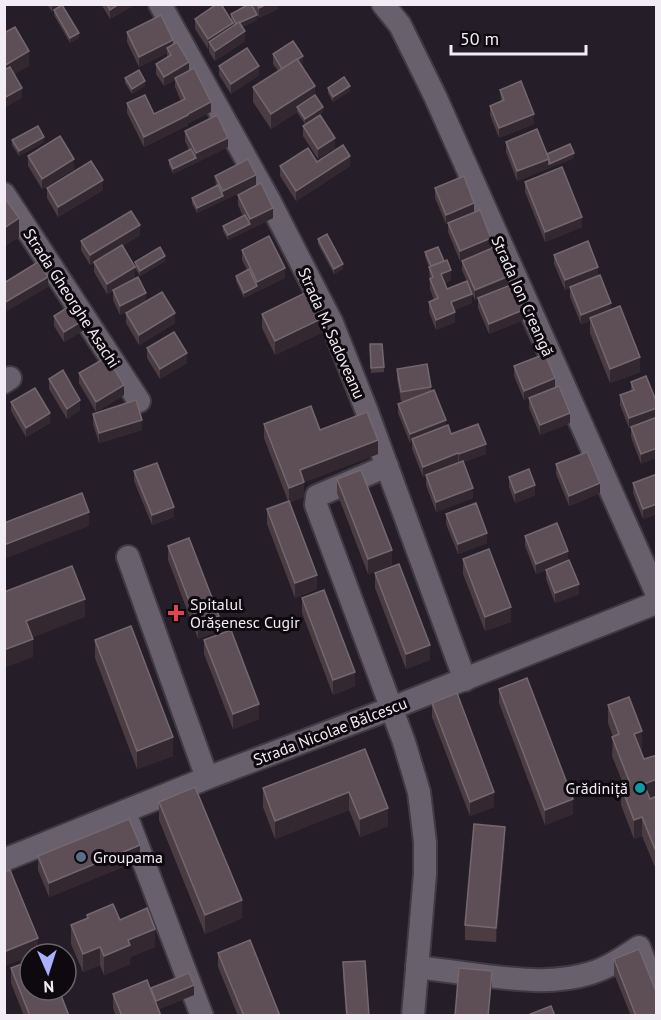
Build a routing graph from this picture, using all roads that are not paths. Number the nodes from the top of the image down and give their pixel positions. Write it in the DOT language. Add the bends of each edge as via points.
graph roads {
  1 [pos="160,4"];
  2 [pos="383,4"];
  3 [pos="4,194"];
  4 [pos="139,401"];
  5 [pos="387,466"];
  6 [pos="128,557"];
  7 [pos="657,592"];
  8 [pos="657,603"];
  9 [pos="465,680"];
  10 [pos="392,708"];
  11 [pos="207,778"];
  12 [pos="125,812"];
  13 [pos="4,860"];
  14 [pos="417,967"];
  15 [pos="657,991"];
  16 [pos="202,1016"];
  17 [pos="413,1016"];
  1 -- 5 [label="street, Strada M. Sadoveanu" via="332,323"];
  2 -- 7 [label="street, Strada Ion Creangă" via="400,25 435,96"];
  3 -- 4 [label="street, Strada Gheorghe Asachi"];
  5 -- 9 [label="street, Strada M. Sadoveanu"];
  5 -- 10 [label="street" via="317,495 316,505"];
  6 -- 11 [label="street"];
  8 -- 9 [label="street, Strada Nicolae Bălcescu"];
  9 -- 10 [label="street, Strada Nicolae Bălcescu"];
  10 -- 11 [label="street, Strada Nicolae Bălcescu"];
  10 -- 14 [label="street" via="412,766 423,818 425,874"];
  11 -- 12 [label="street, Strada Nicolae Bălcescu"];
  12 -- 13 [label="street, Strada Nicolae Bălcescu"];
  12 -- 16 [label="street"];
  14 -- 15 [label="street" via="545,981 592,973 639,947"];
  14 -- 17 [label="street"];
}
